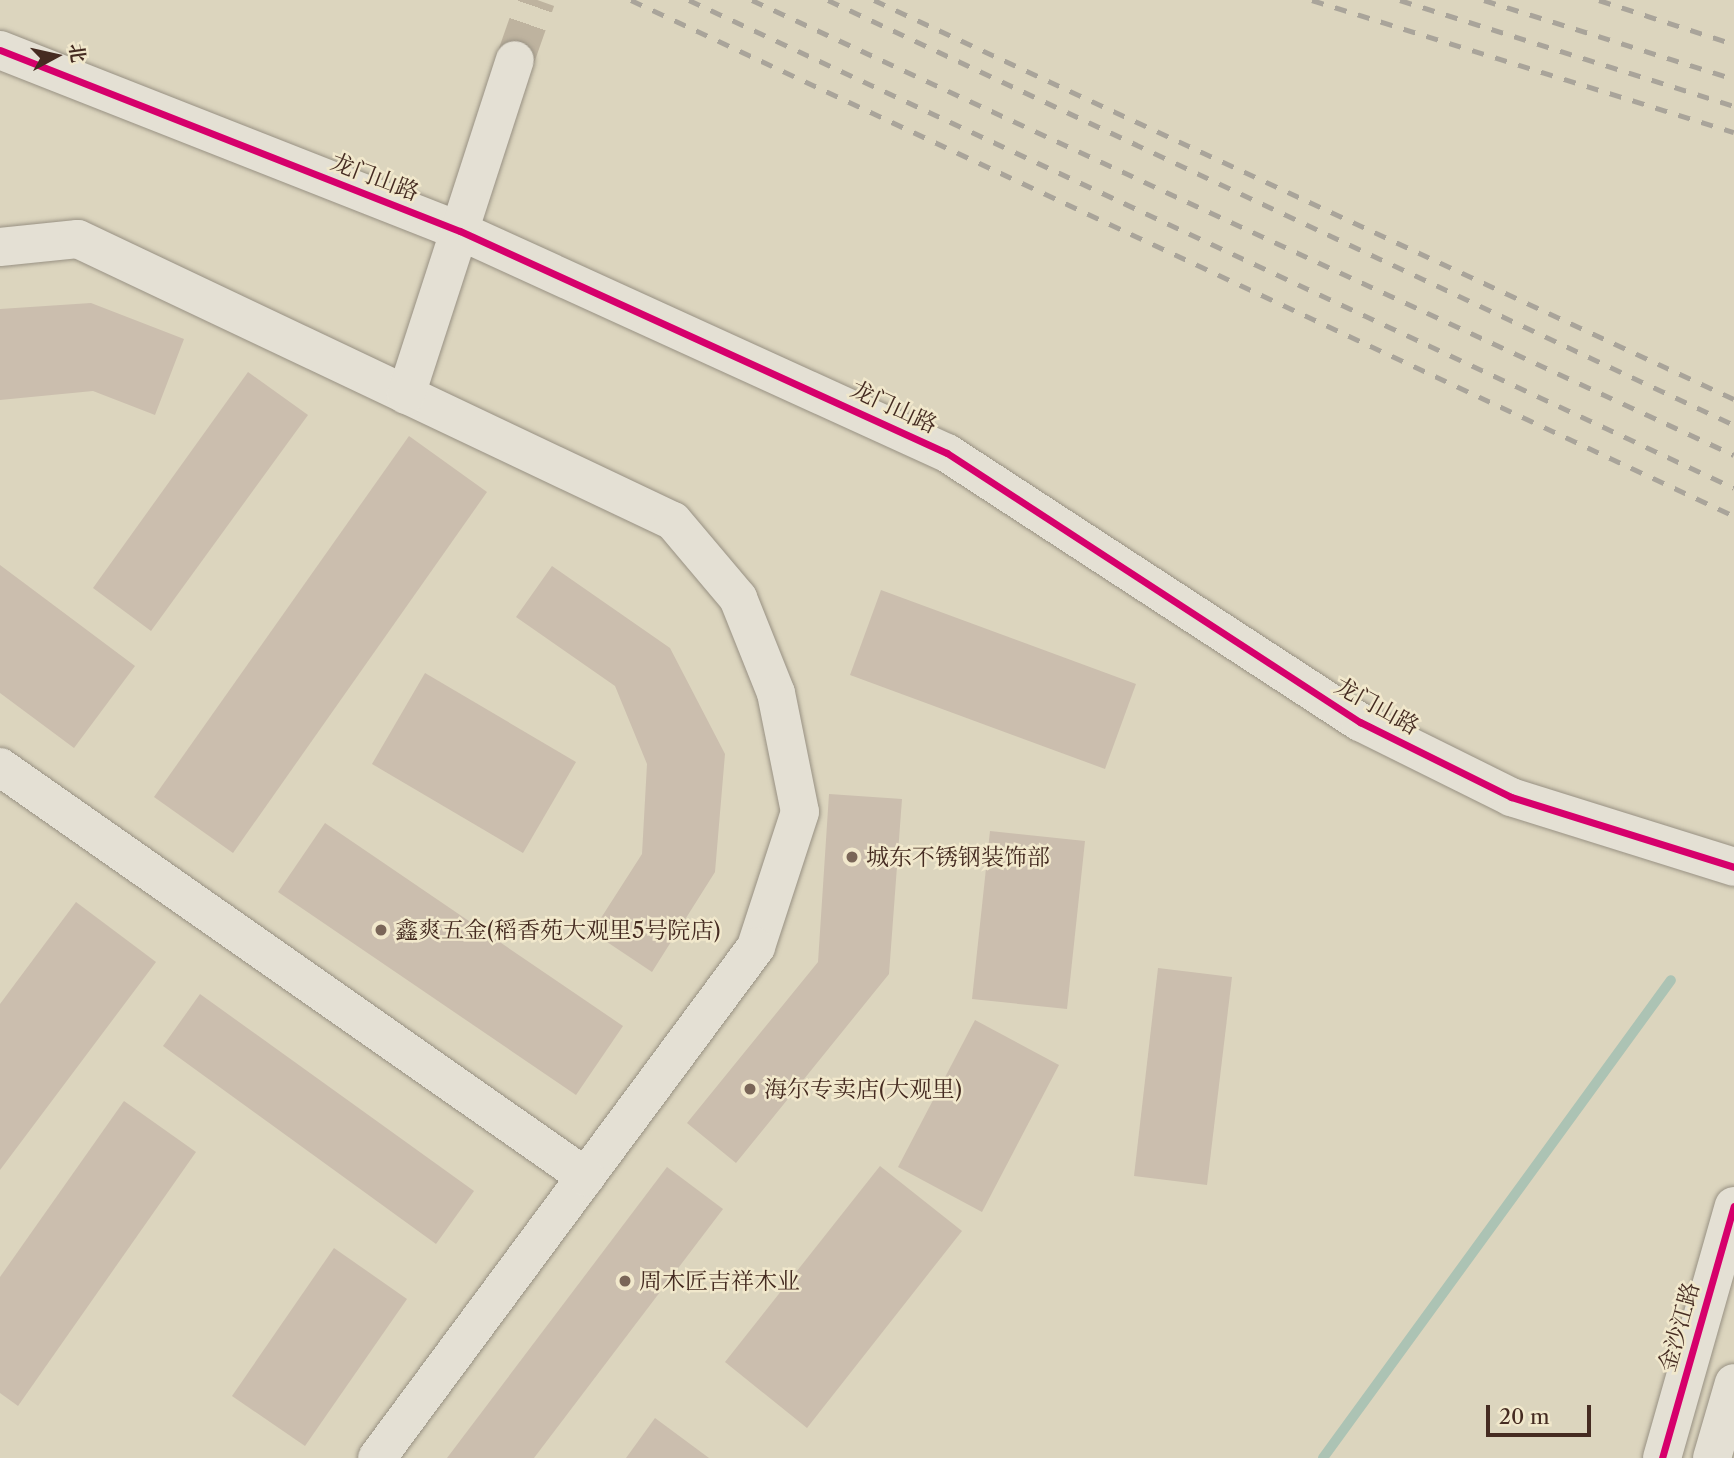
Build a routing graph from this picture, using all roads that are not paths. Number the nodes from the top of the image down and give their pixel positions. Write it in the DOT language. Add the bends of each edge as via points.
graph roads {
  1 [pos="0,50"];
  2 [pos="515,60"];
  3 [pos="460,231"];
  4 [pos="0,247"];
  5 [pos="406,395"];
  6 [pos="0,767"];
  7 [pos="1734,867"];
  8 [pos="586,1177"];
  9 [pos="1734,1206"];
  10 [pos="1734,1383"];
  11 [pos="377,1458"];
  12 [pos="1662,1458"];
  13 [pos="1712,1458"];
  1 -- 3 [label="street, 龙门山路"];
  2 -- 3 [label="street"];
  3 -- 5 [label="street"];
  3 -- 7 [label="street, 龙门山路" via="947,453 1360,722 1511,797"];
  4 -- 5 [label="street" via="78,239"];
  5 -- 8 [label="street" via="673,521 738,598 776,693 800,812 756,947"];
  6 -- 8 [label="street"];
  8 -- 11 [label="street"];
  9 -- 12 [label="street, 金沙江路"];
  10 -- 13 [label="street"];
}
